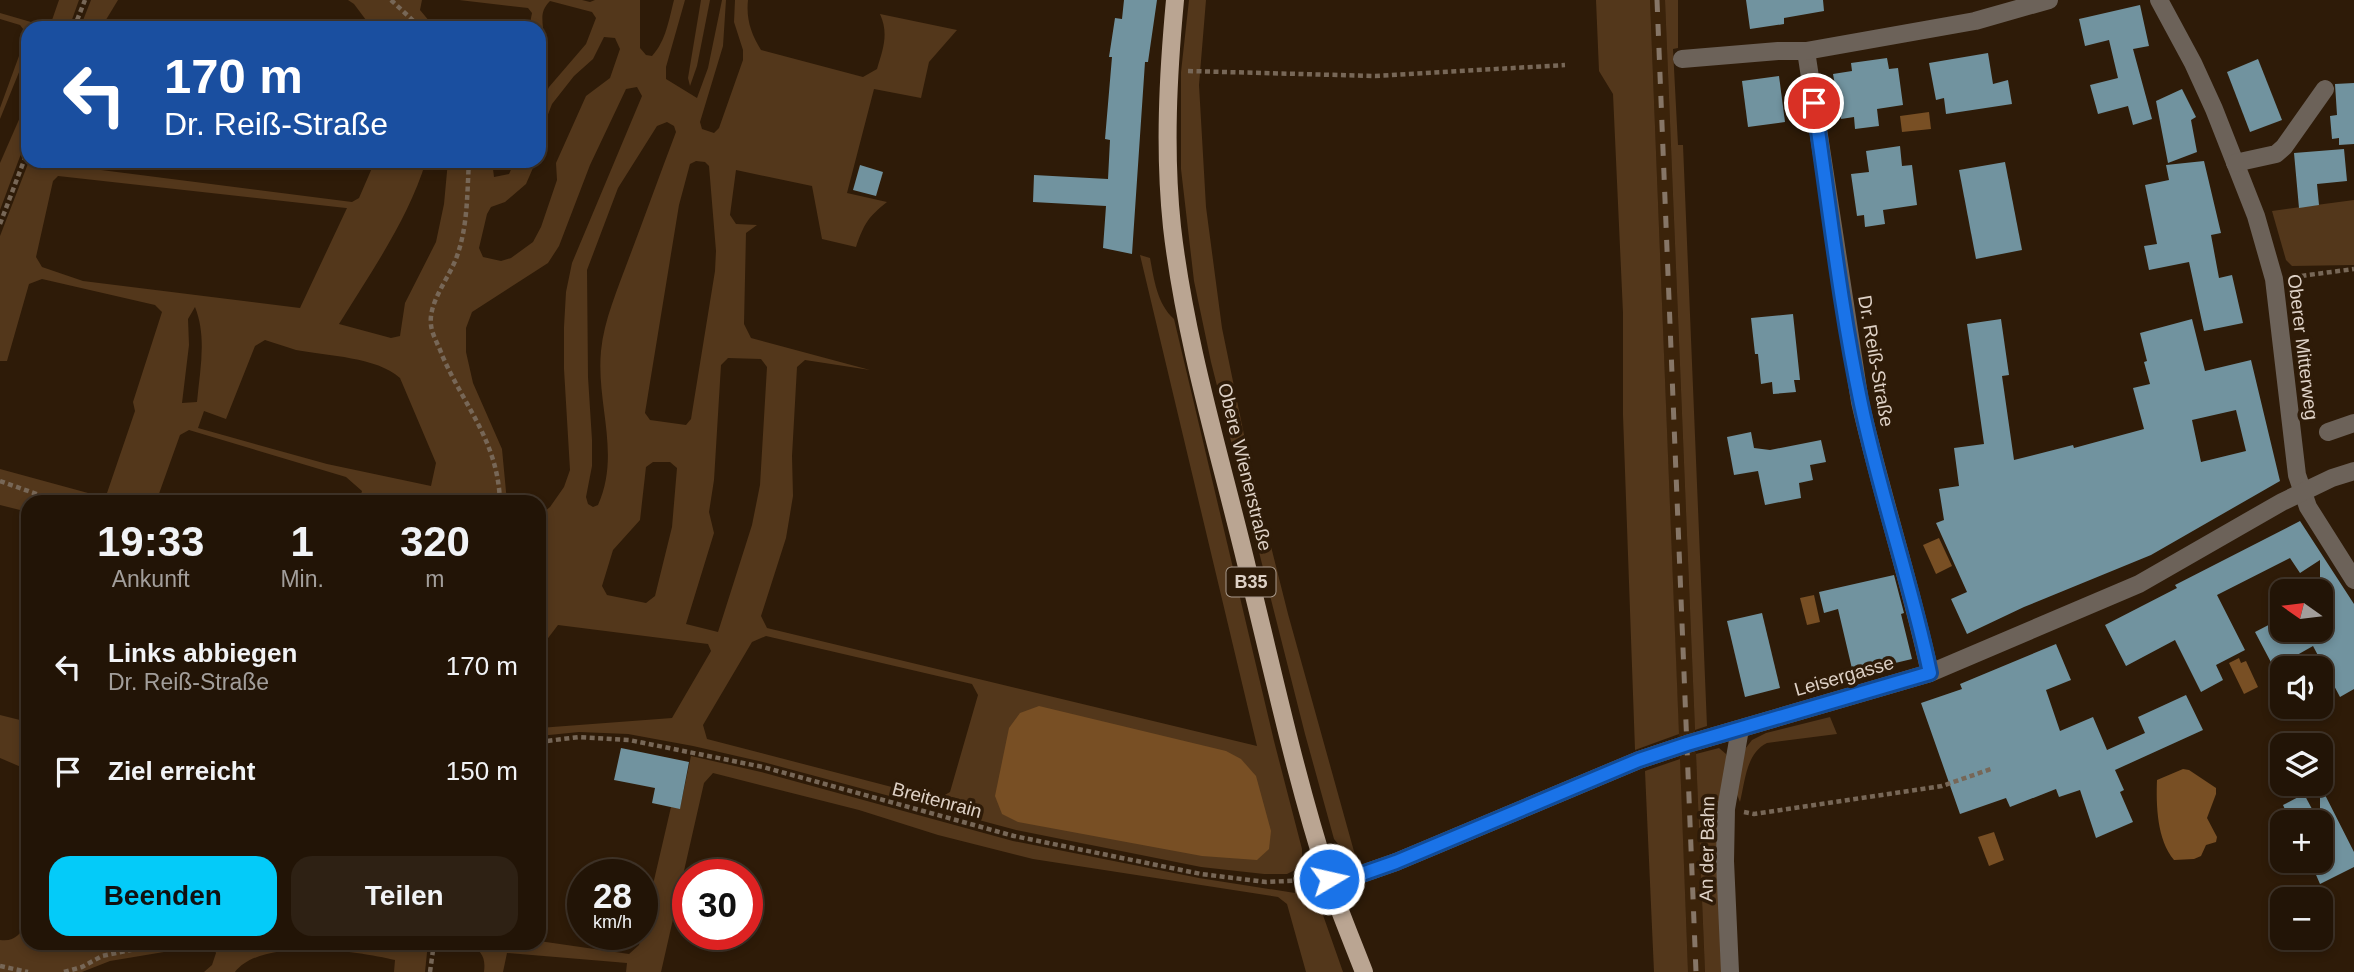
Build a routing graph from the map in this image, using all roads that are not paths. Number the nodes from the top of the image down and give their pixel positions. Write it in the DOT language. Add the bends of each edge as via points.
graph roads {
  1 [pos="1175,0"];
  2 [pos="2049,0"];
  3 [pos="2159,0"];
  4 [pos="1806,51"];
  5 [pos="1682,58"];
  6 [pos="2325,89"];
  7 [pos="2235,163"];
  8 [pos="2354,424"];
  9 [pos="2328,432"];
  10 [pos="2354,471"];
  11 [pos="2301,492"];
  12 [pos="2354,580"];
  13 [pos="1930,673"];
  14 [pos="1740,729"];
  15 [pos="1329,879"];
  16 [pos="1364,972"];
  17 [pos="1730,972"];
  1 -- 15 [label="main road, Obere Wienerstraße / B35" via="1168,71 1168,169 1180,282 1283,711"];
  2 -- 4 [label="street" via="1975,21"];
  3 -- 7 [label="street, Oberer Mitterweg" via="2199,74"];
  4 -- 5 [label="street"];
  4 -- 13 [label="street, Dr. Reiß-Straße" via="1860,402"];
  6 -- 7 [label="street" via="2276,154"];
  7 -- 11 [label="street, Oberer Mitterweg" via="2274,279"];
  8 -- 9 [label="street"];
  10 -- 11 [label="street, Leisergasse"];
  11 -- 12 [label="street, Oberer Mitterweg"];
  11 -- 13 [label="street, Leisergasse" via="2139,584"];
  13 -- 14 [label="street, Leisergasse"];
  14 -- 15 [label="street, Leisergasse" via="1639,760 1396,862 1356,876"];
  14 -- 17 [label="street, An der Bahn" via="1726,809"];
  15 -- 16 [label="main road, Obere Wienerstraße / B35"];
}
